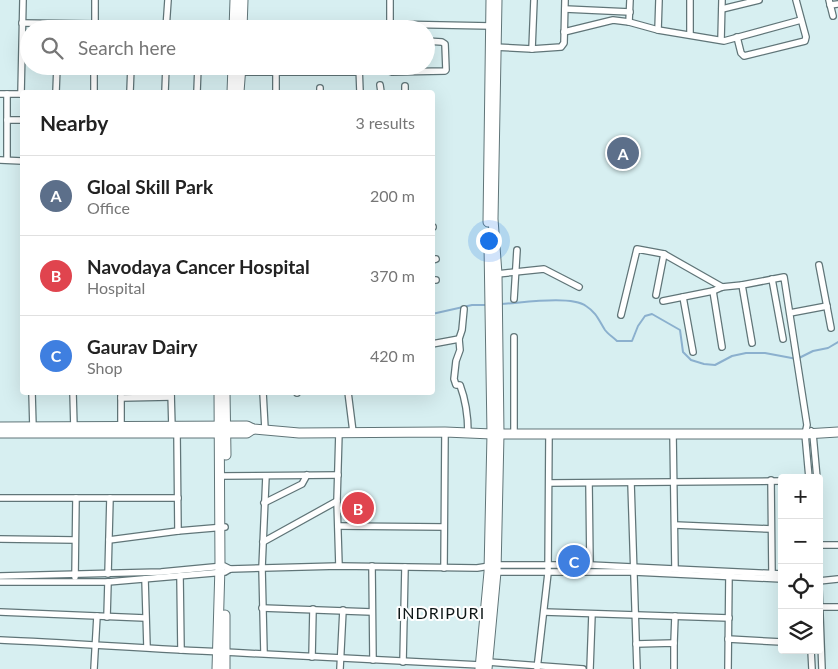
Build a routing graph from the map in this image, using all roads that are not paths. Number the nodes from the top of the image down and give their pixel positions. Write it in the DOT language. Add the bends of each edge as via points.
graph roads {
  1 [pos="23,0"];
  2 [pos="95,0"];
  3 [pos="168,0"];
  4 [pos="235,0"];
  5 [pos="243,0"];
  6 [pos="390,0"];
  7 [pos="491,0"];
  8 [pos="497,0"];
  9 [pos="534,0"];
  10 [pos="565,0"];
  11 [pos="630,0"];
  12 [pos="659,0"];
  13 [pos="690,0"];
  14 [pos="722,0"];
  15 [pos="759,0"];
  16 [pos="796,0"];
  17 [pos="829,2"];
  18 [pos="838,4"];
  19 [pos="565,9"];
  20 [pos="722,9"];
  21 [pos="630,12"];
  22 [pos="833,16"];
  23 [pos="22,20"];
  24 [pos="95,20"];
  25 [pos="167,20"];
  26 [pos="237,20"];
  27 [pos="239,20"];
  28 [pos="390,20"];
  29 [pos="801,20"];
  30 [pos="629,22"];
  31 [pos="435,26"];
  32 [pos="491,26"];
  33 [pos="658,30"];
  34 [pos="564,32"];
  35 [pos="690,34"];
  36 [pos="737,37"];
  37 [pos="722,40"];
  38 [pos="435,42"];
  39 [pos="492,47"];
  40 [pos="532,49"];
  41 [pos="435,70"];
  42 [pos="22,75"];
  43 [pos="57,75"];
  44 [pos="94,75"];
  45 [pos="130,75"];
  46 [pos="166,75"];
  47 [pos="198,75"];
  48 [pos="236,75"];
  49 [pos="238,75"];
  50 [pos="276,75"];
  51 [pos="359,75"];
  52 [pos="380,85"];
  53 [pos="22,90"];
  54 [pos="56,90"];
  55 [pos="94,90"];
  56 [pos="130,90"];
  57 [pos="165,90"];
  58 [pos="197,90"];
  59 [pos="232,90"];
  60 [pos="239,90"];
  61 [pos="276,90"];
  62 [pos="360,90"];
  63 [pos="381,90"];
  64 [pos="3,94"];
  65 [pos="20,94"];
  66 [pos="7,120"];
  67 [pos="20,120"];
  68 [pos="0,160"];
  69 [pos="7,160"];
  70 [pos="20,160"];
  71 [pos="517,250"];
  72 [pos="664,254"];
  73 [pos="819,265"];
  74 [pos="516,272"];
  75 [pos="497,274"];
  76 [pos="772,280"];
  77 [pos="742,285"];
  78 [pos="579,287"];
  79 [pos="722,287"];
  80 [pos="712,291"];
  81 [pos="656,295"];
  82 [pos="494,297"];
  83 [pos="683,297"];
  84 [pos="514,298"];
  85 [pos="663,301"];
  86 [pos="827,306"];
  87 [pos="464,309"];
  88 [pos="790,313"];
  89 [pos="621,315"];
  90 [pos="831,328"];
  91 [pos="514,337"];
  92 [pos="459,339"];
  93 [pos="783,339"];
  94 [pos="435,343"];
  95 [pos="752,343"];
  96 [pos="722,347"];
  97 [pos="693,352"];
  98 [pos="32,395"];
  99 [pos="73,395"];
  100 [pos="121,395"];
  101 [pos="171,395"];
  102 [pos="219,395"];
  103 [pos="225,395"];
  104 [pos="263,395"];
  105 [pos="348,395"];
  106 [pos="0,427"];
  107 [pos="222,429"];
  108 [pos="265,429"];
  109 [pos="33,430"];
  110 [pos="74,430"];
  111 [pos="121,430"];
  112 [pos="174,431"];
  113 [pos="809,431"];
  114 [pos="339,432"];
  115 [pos="353,432"];
  116 [pos="444,432"];
  117 [pos="838,432"];
  118 [pos="0,433"];
  119 [pos="468,433"];
  120 [pos="496,434"];
  121 [pos="514,434"];
  122 [pos="549,434"];
  123 [pos="673,434"];
  124 [pos="809,474"];
  125 [pos="816,474"];
  126 [pos="307,475"];
  127 [pos="338,475"];
  128 [pos="222,476"];
  129 [pos="266,476"];
  130 [pos="675,480"];
  131 [pos="771,480"];
  132 [pos="778,480"];
  133 [pos="549,483"];
  134 [pos="589,483"];
  135 [pos="631,483"];
  136 [pos="0,498"];
  137 [pos="76,498"];
  138 [pos="110,498"];
  139 [pos="178,498"];
  140 [pos="337,501"];
  141 [pos="264,503"];
  142 [pos="675,525"];
  143 [pos="338,526"];
  144 [pos="222,527"];
  145 [pos="444,527"];
  146 [pos="771,529"];
  147 [pos="178,531"];
  148 [pos="0,538"];
  149 [pos="75,540"];
  150 [pos="109,540"];
  151 [pos="263,542"];
  152 [pos="823,545"];
  153 [pos="838,545"];
  154 [pos="548,565"];
  155 [pos="590,565"];
  156 [pos="339,566"];
  157 [pos="372,566"];
  158 [pos="405,566"];
  159 [pos="262,568"];
  160 [pos="444,568"];
  161 [pos="224,569"];
  162 [pos="493,569"];
  163 [pos="675,569"];
  164 [pos="634,570"];
  165 [pos="548,573"];
  166 [pos="75,574"];
  167 [pos="108,574"];
  168 [pos="730,574"];
  169 [pos="772,574"];
  170 [pos="778,574"];
  171 [pos="0,576"];
  172 [pos="180,576"];
  173 [pos="145,579"];
  174 [pos="778,579"];
  175 [pos="0,582"];
  176 [pos="75,582"];
  177 [pos="108,582"];
  178 [pos="838,607"];
  179 [pos="262,608"];
  180 [pos="313,609"];
  181 [pos="343,610"];
  182 [pos="823,610"];
  183 [pos="0,612"];
  184 [pos="372,612"];
  185 [pos="544,612"];
  186 [pos="592,614"];
  187 [pos="636,615"];
  188 [pos="97,616"];
  189 [pos="106,616"];
  190 [pos="675,616"];
  191 [pos="145,618"];
  192 [pos="729,618"];
  193 [pos="728,639"];
  194 [pos="0,640"];
  195 [pos="778,642"];
  196 [pos="674,643"];
  197 [pos="95,644"];
  198 [pos="636,644"];
  199 [pos="147,647"];
  200 [pos="181,650"];
  201 [pos="221,652"];
  202 [pos="264,653"];
  203 [pos="811,654"];
  204 [pos="821,654"];
  205 [pos="312,657"];
  206 [pos="340,659"];
  207 [pos="373,660"];
  208 [pos="403,662"];
  209 [pos="437,666"];
  210 [pos="484,666"];
  211 [pos="537,668"];
  212 [pos="94,669"];
  213 [pos="217,669"];
  214 [pos="224,669"];
  215 [pos="340,669"];
  216 [pos="583,669"];
  217 [pos="590,669"];
  218 [pos="637,669"];
  219 [pos="674,669"];
  220 [pos="728,669"];
  221 [pos="812,669"];
  222 [pos="822,669"];
  1 -- 23 [label="street"];
  2 -- 24 [label="street"];
  3 -- 25 [label="street"];
  4 -- 26 [label="street"];
  5 -- 27 [label="street"];
  6 -- 28 [label="street"];
  7 -- 32 [label="street"];
  8 -- 39 [label="street"];
  9 -- 40 [label="street"];
  10 -- 19 [label="street"];
  11 -- 21 [label="street"];
  12 -- 33 [label="street"];
  13 -- 35 [label="street"];
  14 -- 20 [label="street"];
  15 -- 20 [label="street"];
  16 -- 29 [label="street"];
  17 -- 18 [label="street"];
  17 -- 22 [label="street"];
  19 -- 21 [label="street"];
  19 -- 34 [label="street"];
  20 -- 37 [label="street"];
  21 -- 30 [label="street"];
  29 -- 36 [label="street"];
  29 -- 36 [label="street" via="805,40 744,56 740,53"];
  30 -- 33 [label="street"];
  30 -- 34 [label="street" via="613,20"];
  31 -- 32 [label="street"];
  32 -- 39 [label="street"];
  33 -- 35 [label="street"];
  34 -- 40 [label="street" via="561,47"];
  35 -- 37 [label="street"];
  36 -- 37 [label="street"];
  38 -- 41 [label="street" via="445,44 446,70"];
  39 -- 40 [label="street"];
  39 -- 75 [label="street" via="493,219"];
  39 -- 82 [label="street" via="487,209"];
  42 -- 53 [label="street"];
  43 -- 54 [label="street"];
  44 -- 55 [label="street"];
  45 -- 56 [label="street"];
  46 -- 57 [label="street"];
  47 -- 58 [label="street"];
  48 -- 59 [label="street"];
  49 -- 60 [label="street"];
  50 -- 61 [label="street"];
  51 -- 62 [label="street"];
  52 -- 63 [label="street"];
  64 -- 65 [label="street"];
  64 -- 66 [label="street"];
  66 -- 67 [label="street"];
  66 -- 69 [label="street"];
  68 -- 69 [label="street"];
  69 -- 70 [label="street"];
  71 -- 74 [label="street"];
  72 -- 79 [label="street"];
  72 -- 81 [label="street"];
  72 -- 89 [label="street" via="637,249"];
  73 -- 86 [label="street"];
  74 -- 75 [label="street"];
  74 -- 78 [label="street" via="544,269"];
  74 -- 84 [label="street"];
  75 -- 82 [label="street"];
  76 -- 77 [label="street"];
  76 -- 88 [label="street" via="784,277"];
  76 -- 93 [label="street"];
  77 -- 79 [label="street"];
  77 -- 95 [label="street"];
  79 -- 80 [label="street"];
  80 -- 83 [label="street"];
  80 -- 96 [label="street"];
  82 -- 120 [label="street"];
  83 -- 85 [label="street"];
  83 -- 97 [label="street"];
  86 -- 88 [label="street"];
  86 -- 90 [label="street"];
  87 -- 92 [label="street"];
  88 -- 113 [label="street"];
  91 -- 121 [label="street"];
  92 -- 94 [label="street"];
  92 -- 119 [label="street" via="454,379 464,397"];
  98 -- 109 [label="street"];
  99 -- 110 [label="street"];
  100 -- 101 [label="street"];
  100 -- 111 [label="street"];
  101 -- 112 [label="street"];
  102 -- 107 [label="street"];
  103 -- 107 [label="street"];
  104 -- 108 [label="street"];
  105 -- 115 [label="street"];
  106 -- 109 [label="street"];
  107 -- 108 [label="street" via="247,426"];
  107 -- 112 [label="street"];
  107 -- 128 [label="street"];
  108 -- 114 [label="street"];
  109 -- 110 [label="street"];
  109 -- 118 [label="street"];
  110 -- 111 [label="street"];
  111 -- 112 [label="street"];
  112 -- 139 [label="street"];
  113 -- 117 [label="street"];
  113 -- 123 [label="street"];
  113 -- 124 [label="street"];
  113 -- 125 [label="street"];
  114 -- 115 [label="street"];
  114 -- 127 [label="street"];
  115 -- 116 [label="street"];
  116 -- 119 [label="street"];
  116 -- 145 [label="street"];
  119 -- 120 [label="street"];
  120 -- 121 [label="street"];
  120 -- 162 [label="street"];
  121 -- 122 [label="street"];
  122 -- 123 [label="street"];
  122 -- 133 [label="street"];
  123 -- 130 [label="street"];
  126 -- 127 [label="street"];
  126 -- 129 [label="street"];
  126 -- 141 [label="street" via="302,484"];
  127 -- 140 [label="street"];
  128 -- 129 [label="street"];
  128 -- 144 [label="street"];
  129 -- 141 [label="street"];
  130 -- 131 [label="street"];
  130 -- 135 [label="street"];
  130 -- 142 [label="street"];
  131 -- 132 [label="street"];
  131 -- 146 [label="street"];
  133 -- 134 [label="street"];
  133 -- 154 [label="street"];
  134 -- 135 [label="street"];
  134 -- 155 [label="street"];
  135 -- 164 [label="street"];
  136 -- 137 [label="street"];
  137 -- 138 [label="street"];
  137 -- 149 [label="street"];
  138 -- 139 [label="street"];
  138 -- 150 [label="street"];
  139 -- 147 [label="street"];
  140 -- 143 [label="street"];
  140 -- 151 [label="street"];
  141 -- 151 [label="street"];
  142 -- 146 [label="street"];
  142 -- 163 [label="street"];
  143 -- 145 [label="street"];
  143 -- 156 [label="street"];
  144 -- 147 [label="street"];
  144 -- 161 [label="street"];
  145 -- 160 [label="street"];
  146 -- 169 [label="street"];
  147 -- 150 [label="street"];
  148 -- 149 [label="street"];
  149 -- 166 [label="street"];
  150 -- 167 [label="street"];
  151 -- 159 [label="street"];
  152 -- 153 [label="street"];
  154 -- 155 [label="street"];
  154 -- 162 [label="street"];
  154 -- 165 [label="street"];
  155 -- 164 [label="street"];
  156 -- 157 [label="street"];
  156 -- 159 [label="street"];
  157 -- 158 [label="street"];
  157 -- 184 [label="street"];
  158 -- 160 [label="street"];
  158 -- 208 [label="street"];
  159 -- 161 [label="street"];
  159 -- 179 [label="street"];
  160 -- 162 [label="street"];
  161 -- 167 [label="street"];
  161 -- 172 [label="street"];
  161 -- 201 [label="street"];
  162 -- 165 [label="street"];
  162 -- 210 [label="street"];
  163 -- 164 [label="street"];
  163 -- 168 [label="street"];
  164 -- 165 [label="street"];
  164 -- 168 [label="street"];
  164 -- 187 [label="street"];
  165 -- 185 [label="street"];
  166 -- 167 [label="street"];
  166 -- 171 [label="street"];
  166 -- 176 [label="street"];
  168 -- 169 [label="street"];
  168 -- 174 [label="street"];
  168 -- 192 [label="street"];
  169 -- 170 [label="street"];
  172 -- 173 [label="street"];
  172 -- 200 [label="street"];
  173 -- 177 [label="street"];
  173 -- 191 [label="street"];
  175 -- 176 [label="street"];
  176 -- 177 [label="street"];
  177 -- 189 [label="street"];
  178 -- 182 [label="street"];
  179 -- 180 [label="street"];
  179 -- 202 [label="street"];
  180 -- 181 [label="street"];
  180 -- 205 [label="street"];
  181 -- 184 [label="street"];
  181 -- 206 [label="street"];
  183 -- 188 [label="street"];
  184 -- 207 [label="street"];
  185 -- 186 [label="street"];
  185 -- 211 [label="street"];
  186 -- 187 [label="street"];
  186 -- 217 [label="street"];
  187 -- 190 [label="street"];
  187 -- 198 [label="street"];
  188 -- 189 [label="street"];
  188 -- 197 [label="street"];
  189 -- 191 [label="street"];
  190 -- 192 [label="street"];
  190 -- 196 [label="street"];
  191 -- 199 [label="street"];
  192 -- 193 [label="street"];
  193 -- 195 [label="street"];
  193 -- 220 [label="street"];
  194 -- 197 [label="street"];
  196 -- 198 [label="street"];
  196 -- 219 [label="street"];
  197 -- 199 [label="street"];
  197 -- 212 [label="street"];
  198 -- 218 [label="street"];
  199 -- 200 [label="street"];
  200 -- 201 [label="street"];
  201 -- 202 [label="street"];
  201 -- 213 [label="street"];
  201 -- 214 [label="street"];
  202 -- 205 [label="street"];
  203 -- 221 [label="street"];
  204 -- 222 [label="street"];
  205 -- 206 [label="street"];
  206 -- 207 [label="street"];
  206 -- 215 [label="street"];
  207 -- 208 [label="street"];
  208 -- 209 [label="street"];
  209 -- 210 [label="street"];
  210 -- 211 [label="street"];
  211 -- 216 [label="street"];
}
